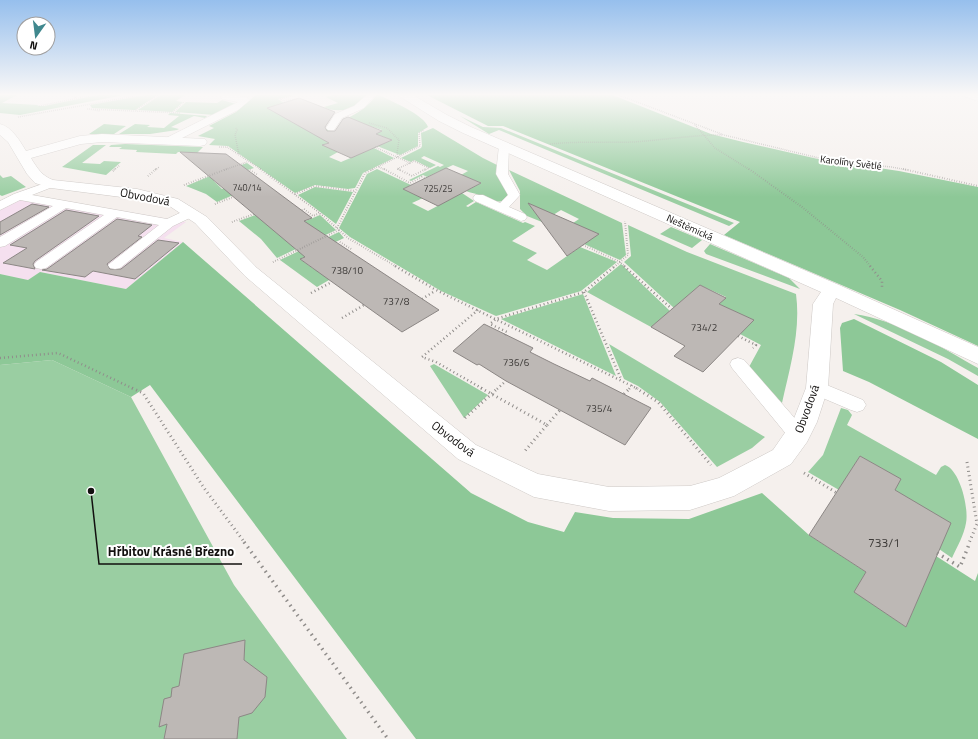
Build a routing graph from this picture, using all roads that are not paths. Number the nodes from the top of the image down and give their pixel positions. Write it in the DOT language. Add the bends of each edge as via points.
graph roads {
  1 [pos="0,128"];
  2 [pos="194,128"];
  3 [pos="464,128"];
  4 [pos="170,140"];
  5 [pos="200,142"];
  6 [pos="504,146"];
  7 [pos="22,156"];
  8 [pos="52,184"];
  9 [pos="18,196"];
  10 [pos="479,198"];
  11 [pos="64,204"];
  12 [pos="0,206"];
  13 [pos="502,208"];
  14 [pos="115,213"];
  15 [pos="190,213"];
  16 [pos="521,217"];
  17 [pos="169,223"];
  18 [pos="0,243"];
  19 [pos="41,265"];
  20 [pos="115,265"];
  21 [pos="832,289"];
  22 [pos="978,356"];
  23 [pos="738,364"];
  24 [pos="817,388"];
  25 [pos="857,405"];
  26 [pos="798,435"];
  1 -- 7 [label="street, Obvodová" via="13,140"];
  2 -- 4 [label="lane"];
  3 -- 6 [label="street, Neštěmická"];
  4 -- 5 [label="street"];
  4 -- 7 [label="street" via="80,140"];
  6 -- 13 [label="lane" via="502,174 514,195"];
  6 -- 21 [label="street, Neštěmická"];
  7 -- 8 [label="street, Obvodová" via="40,180"];
  8 -- 9 [label="lane"];
  8 -- 15 [label="street, Obvodová" via="138,194 173,202"];
  9 -- 11 [label="lane"];
  9 -- 12 [label="lane"];
  10 -- 13 [label="lane"];
  11 -- 14 [label="lane"];
  11 -- 18 [label="lane"];
  13 -- 16 [label="lane"];
  14 -- 17 [label="lane"];
  14 -- 19 [label="lane"];
  15 -- 17 [label="lane"];
  15 -- 26 [label="street, Obvodová" via="201,220 252,272 467,452 534,485 609,499 690,498 728,486 782,457"];
  17 -- 20 [label="lane"];
  21 -- 22 [label="street, Neštěmická"];
  21 -- 24 [label="street, Obvodová" via="823,304"];
  23 -- 26 [label="lane"];
  24 -- 25 [label="lane"];
  24 -- 26 [label="street, Obvodová"];
}
